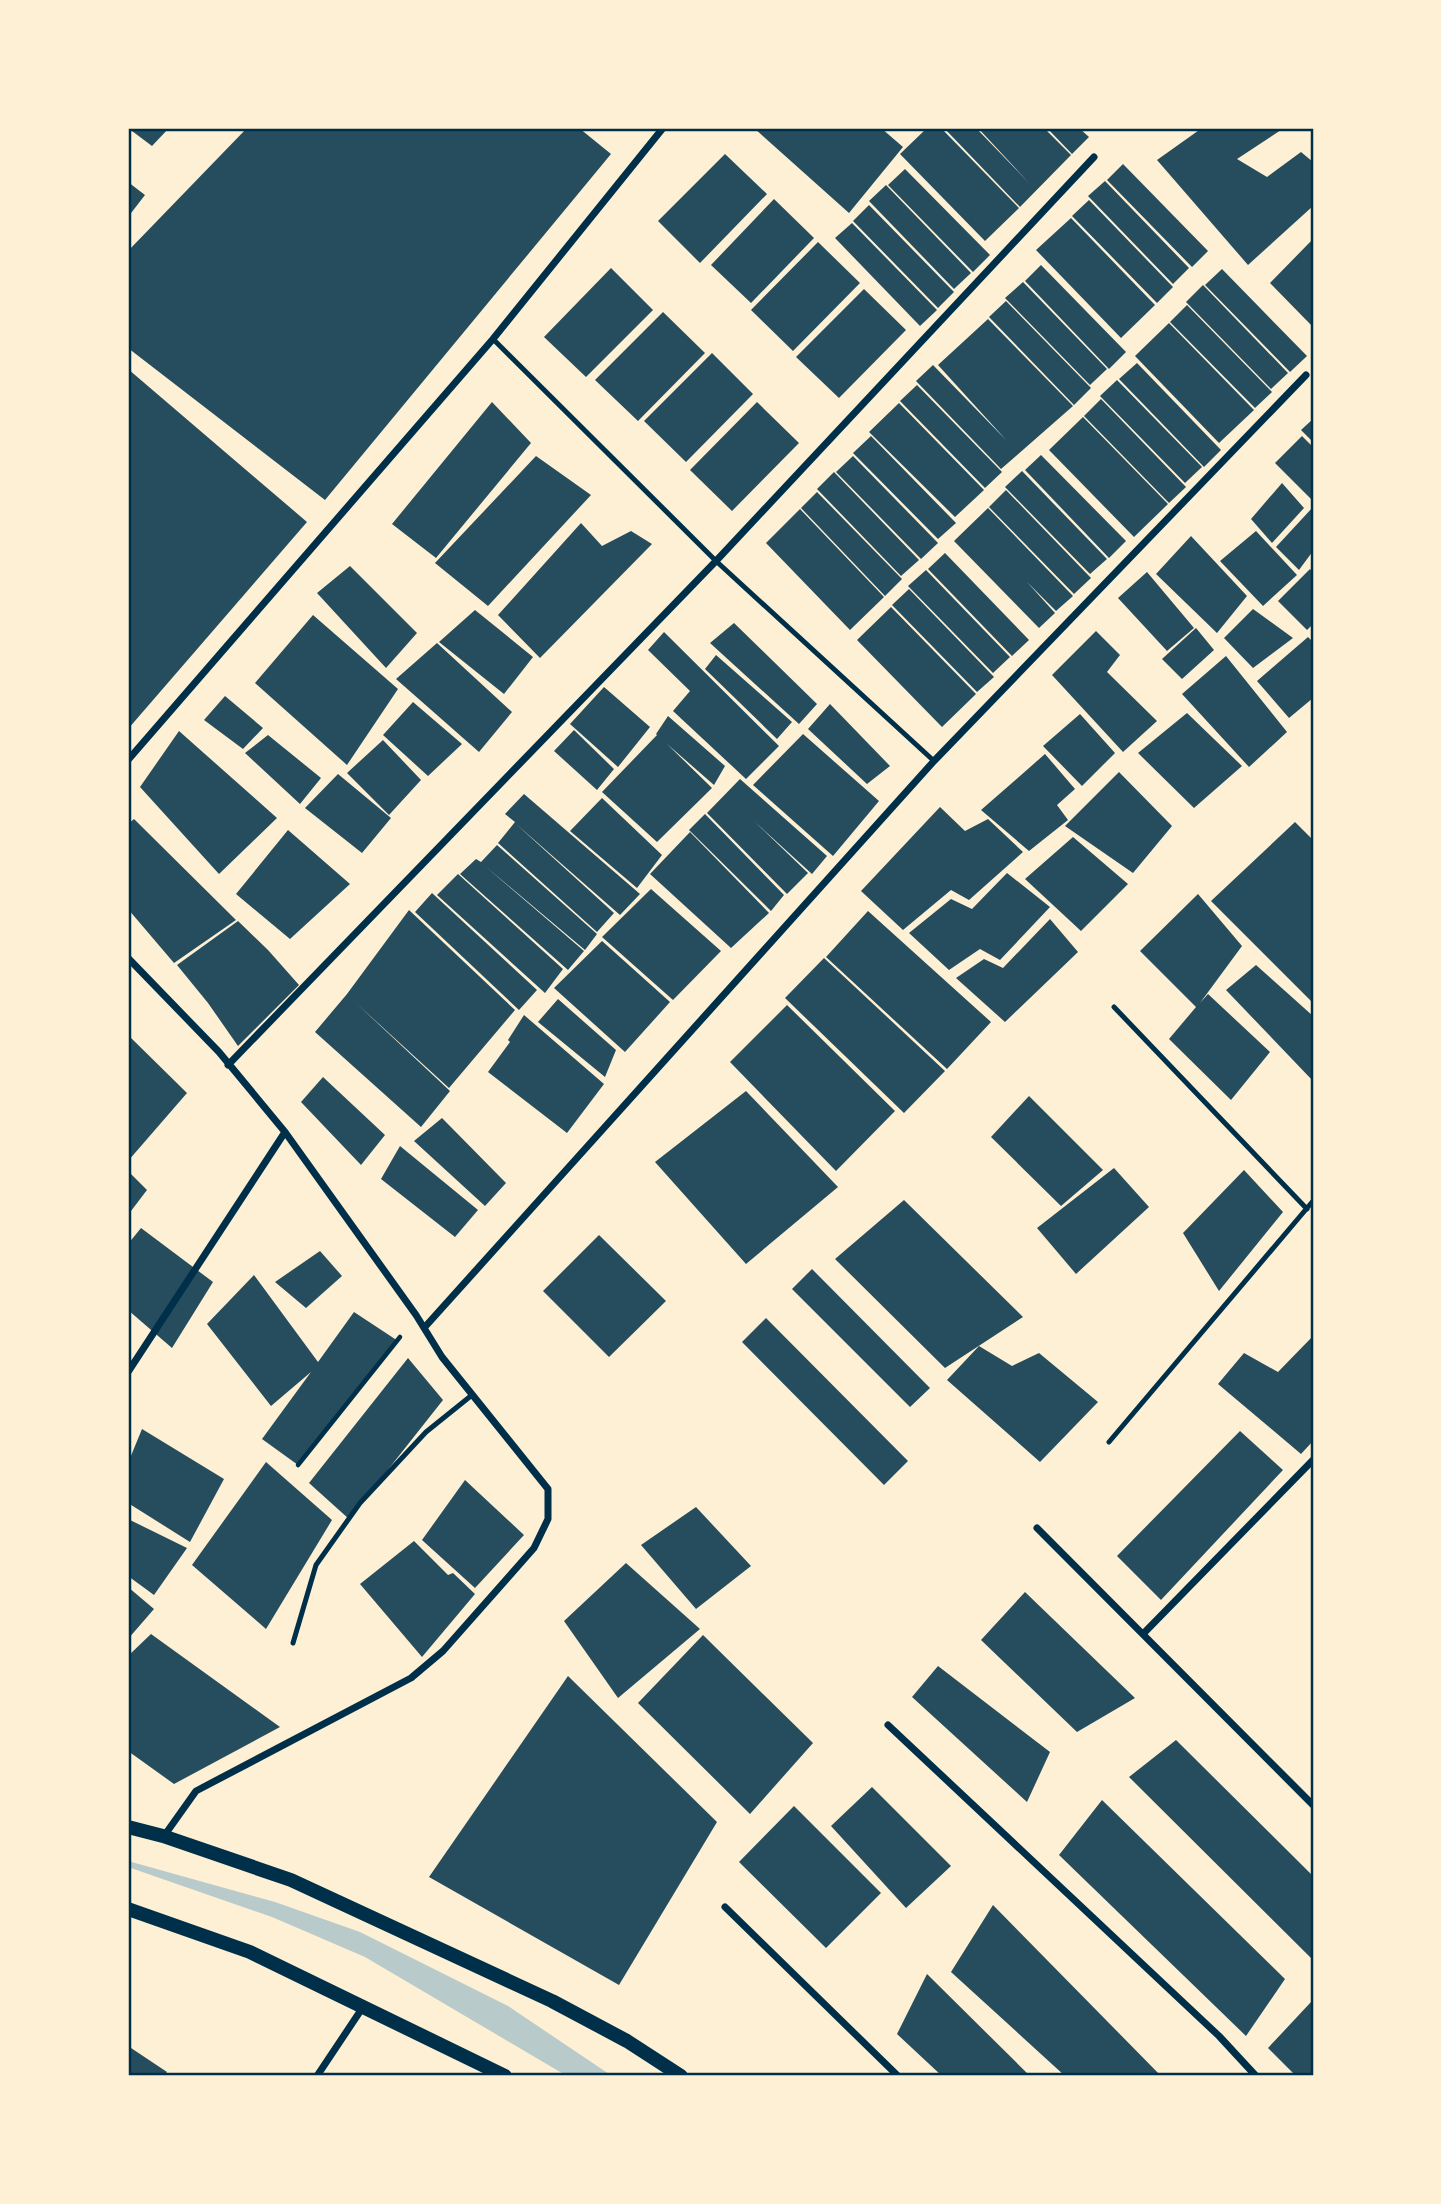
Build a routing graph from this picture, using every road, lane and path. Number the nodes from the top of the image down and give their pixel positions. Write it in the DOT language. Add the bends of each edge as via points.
graph roads {
  1 [pos="663,128"];
  2 [pos="1094,157"];
  3 [pos="493,339"];
  4 [pos="1306,375"];
  5 [pos="716,561"];
  6 [pos="128,760"];
  7 [pos="934,761"];
  8 [pos="128,958"];
  9 [pos="1114,1007"];
  10 [pos="228,1065"];
  11 [pos="285,1132"];
  12 [pos="1313,1201"];
  13 [pos="1307,1209"];
  14 [pos="416,1315"];
  15 [pos="424,1328"];
  16 [pos="128,1372"];
  17 [pos="472,1395"];
  18 [pos="1109,1442"];
  19 [pos="1313,1461"];
  20 [pos="298,1465"];
  21 [pos="1037,1528"];
  22 [pos="1143,1634"];
  23 [pos="293,1643"];
  24 [pos="888,1725"];
  25 [pos="1313,1805"];
  26 [pos="128,1826"];
  27 [pos="163,1836"];
  28 [pos="726,1907"];
  29 [pos="128,1909"];
  30 [pos="363,2007"];
  31 [pos="317,2076"];
  32 [pos="505,2076"];
  33 [pos="681,2076"];
  34 [pos="898,2076"];
  35 [pos="1256,2076"];
  1 -- 3 [label="street"];
  2 -- 5 [label="street"];
  3 -- 5 [label="lane"];
  3 -- 6 [label="street"];
  4 -- 7 [label="street"];
  5 -- 7 [label="lane"];
  5 -- 10 [label="street"];
  7 -- 15 [label="street"];
  8 -- 10 [label="street"];
  9 -- 13 [label="lane"];
  10 -- 11 [label="street"];
  11 -- 14 [label="street"];
  11 -- 16 [label="street"];
  12 -- 13 [label="lane"];
  13 -- 18 [label="lane"];
  14 -- 15 [label="street"];
  14 -- 20 [label="path"];
  15 -- 17 [label="street"];
  17 -- 23 [label="lane" via="426,1432 360,1503 316,1564"];
  17 -- 27 [label="street" via="548,1489 548,1519 534,1548 443,1651 411,1678 196,1791"];
  19 -- 22 [label="street"];
  21 -- 22 [label="street"];
  22 -- 25 [label="street"];
  24 -- 35 [label="street"];
  26 -- 27 [label="main road"];
  27 -- 33 [label="main road" via="291,1881 552,2001 627,2040"];
  28 -- 34 [label="street"];
  29 -- 30 [label="main road" via="250,1952"];
  30 -- 31 [label="street"];
  30 -- 32 [label="main road"];
}
